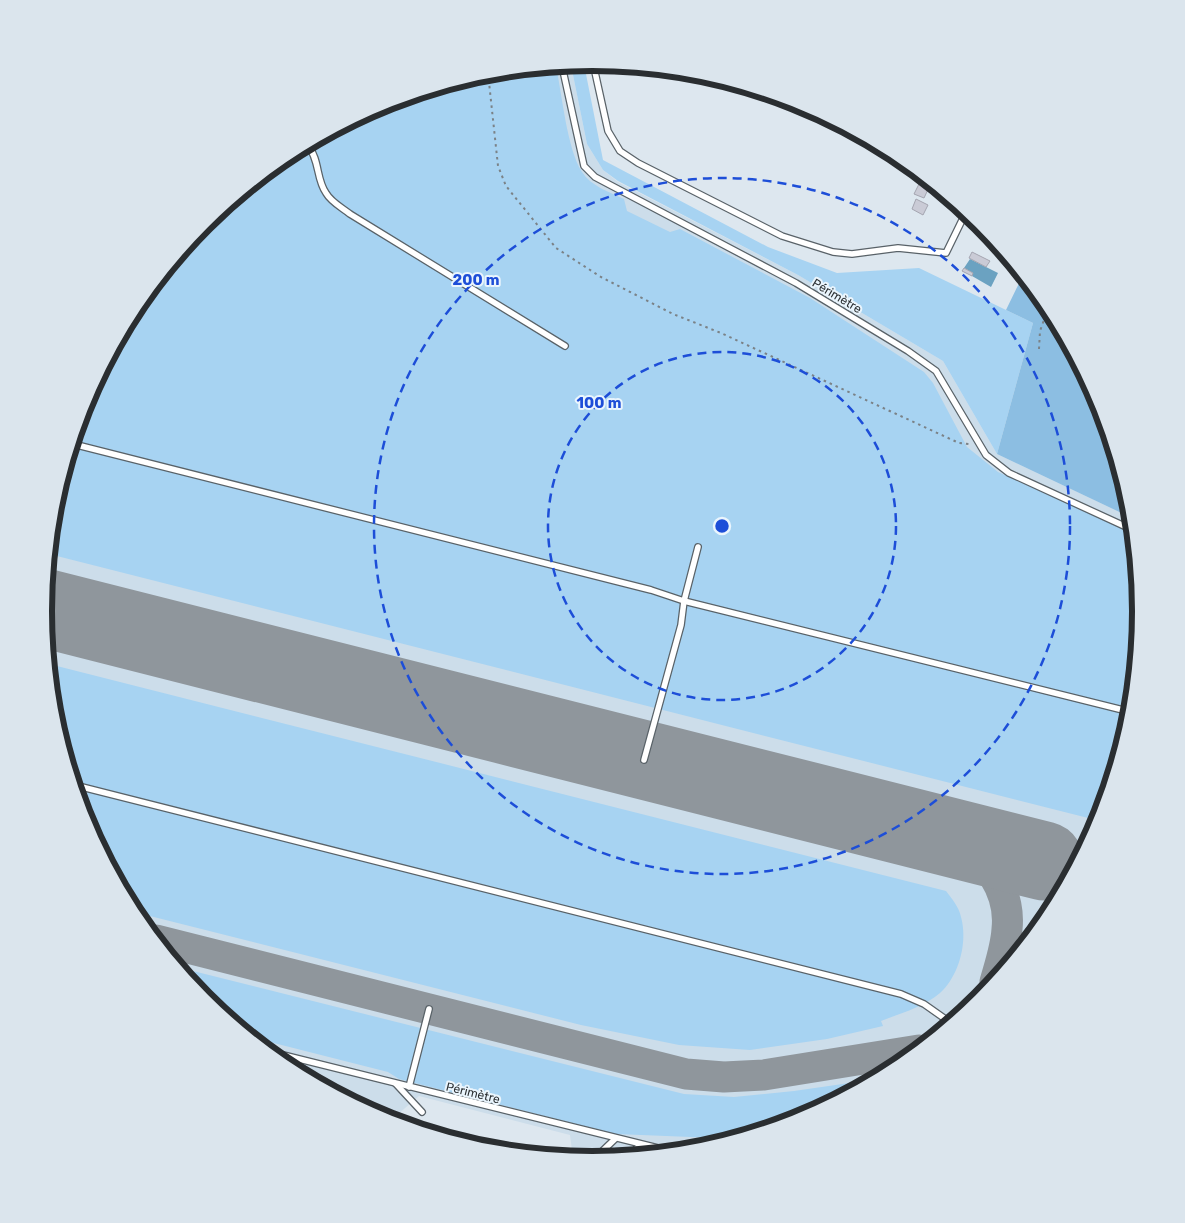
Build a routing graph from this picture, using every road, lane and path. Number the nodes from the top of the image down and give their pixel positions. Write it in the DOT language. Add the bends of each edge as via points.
graph roads {
  1 [pos="595,71"];
  2 [pos="563,73"];
  3 [pos="489,82"];
  4 [pos="312,151"];
  5 [pos="963,219"];
  6 [pos="1045,317"];
  7 [pos="565,346"];
  8 [pos="1039,349"];
  9 [pos="979,444"];
  10 [pos="79,445"];
  11 [pos="1126,527"];
  12 [pos="698,547"];
  13 [pos="684,601"];
  14 [pos="1123,710"];
  15 [pos="644,760"];
  16 [pos="82,787"];
  17 [pos="428,1009"];
  18 [pos="946,1019"];
  19 [pos="286,1056"];
  20 [pos="395,1083"];
  21 [pos="409,1087"];
  22 [pos="422,1112"];
  23 [pos="615,1139"];
  24 [pos="640,1145"];
  25 [pos="654,1148"];
  26 [pos="636,1149"];
  27 [pos="603,1151"];
  1 -- 5 [label="lane" via="608,131 620,151 782,236 834,252 852,254 898,248 946,253"];
  2 -- 9 [label="lane, Périmètre" via="584,166 596,177 796,283 908,351 936,371"];
  3 -- 9 [label="path" via="498,166 506,186 556,248 601,277 673,314 960,443"];
  4 -- 7 [label="lane" via="324,190 330,199"];
  6 -- 8 [label="path"];
  9 -- 11 [label="lane, Périmètre" via="1009,473"];
  10 -- 13 [label="lane"];
  12 -- 13 [label="lane"];
  13 -- 14 [label="lane"];
  13 -- 15 [label="lane" via="681,625"];
  16 -- 18 [label="lane" via="902,994"];
  17 -- 21 [label="lane"];
  19 -- 20 [label="lane, Périmètre"];
  20 -- 21 [label="lane, Périmètre"];
  20 -- 22 [label="lane"];
  21 -- 23 [label="lane, Périmètre"];
  23 -- 24 [label="lane, Périmètre"];
  23 -- 27 [label="lane"];
  24 -- 25 [label="lane, Périmètre"];
  24 -- 26 [label="lane"];
}
